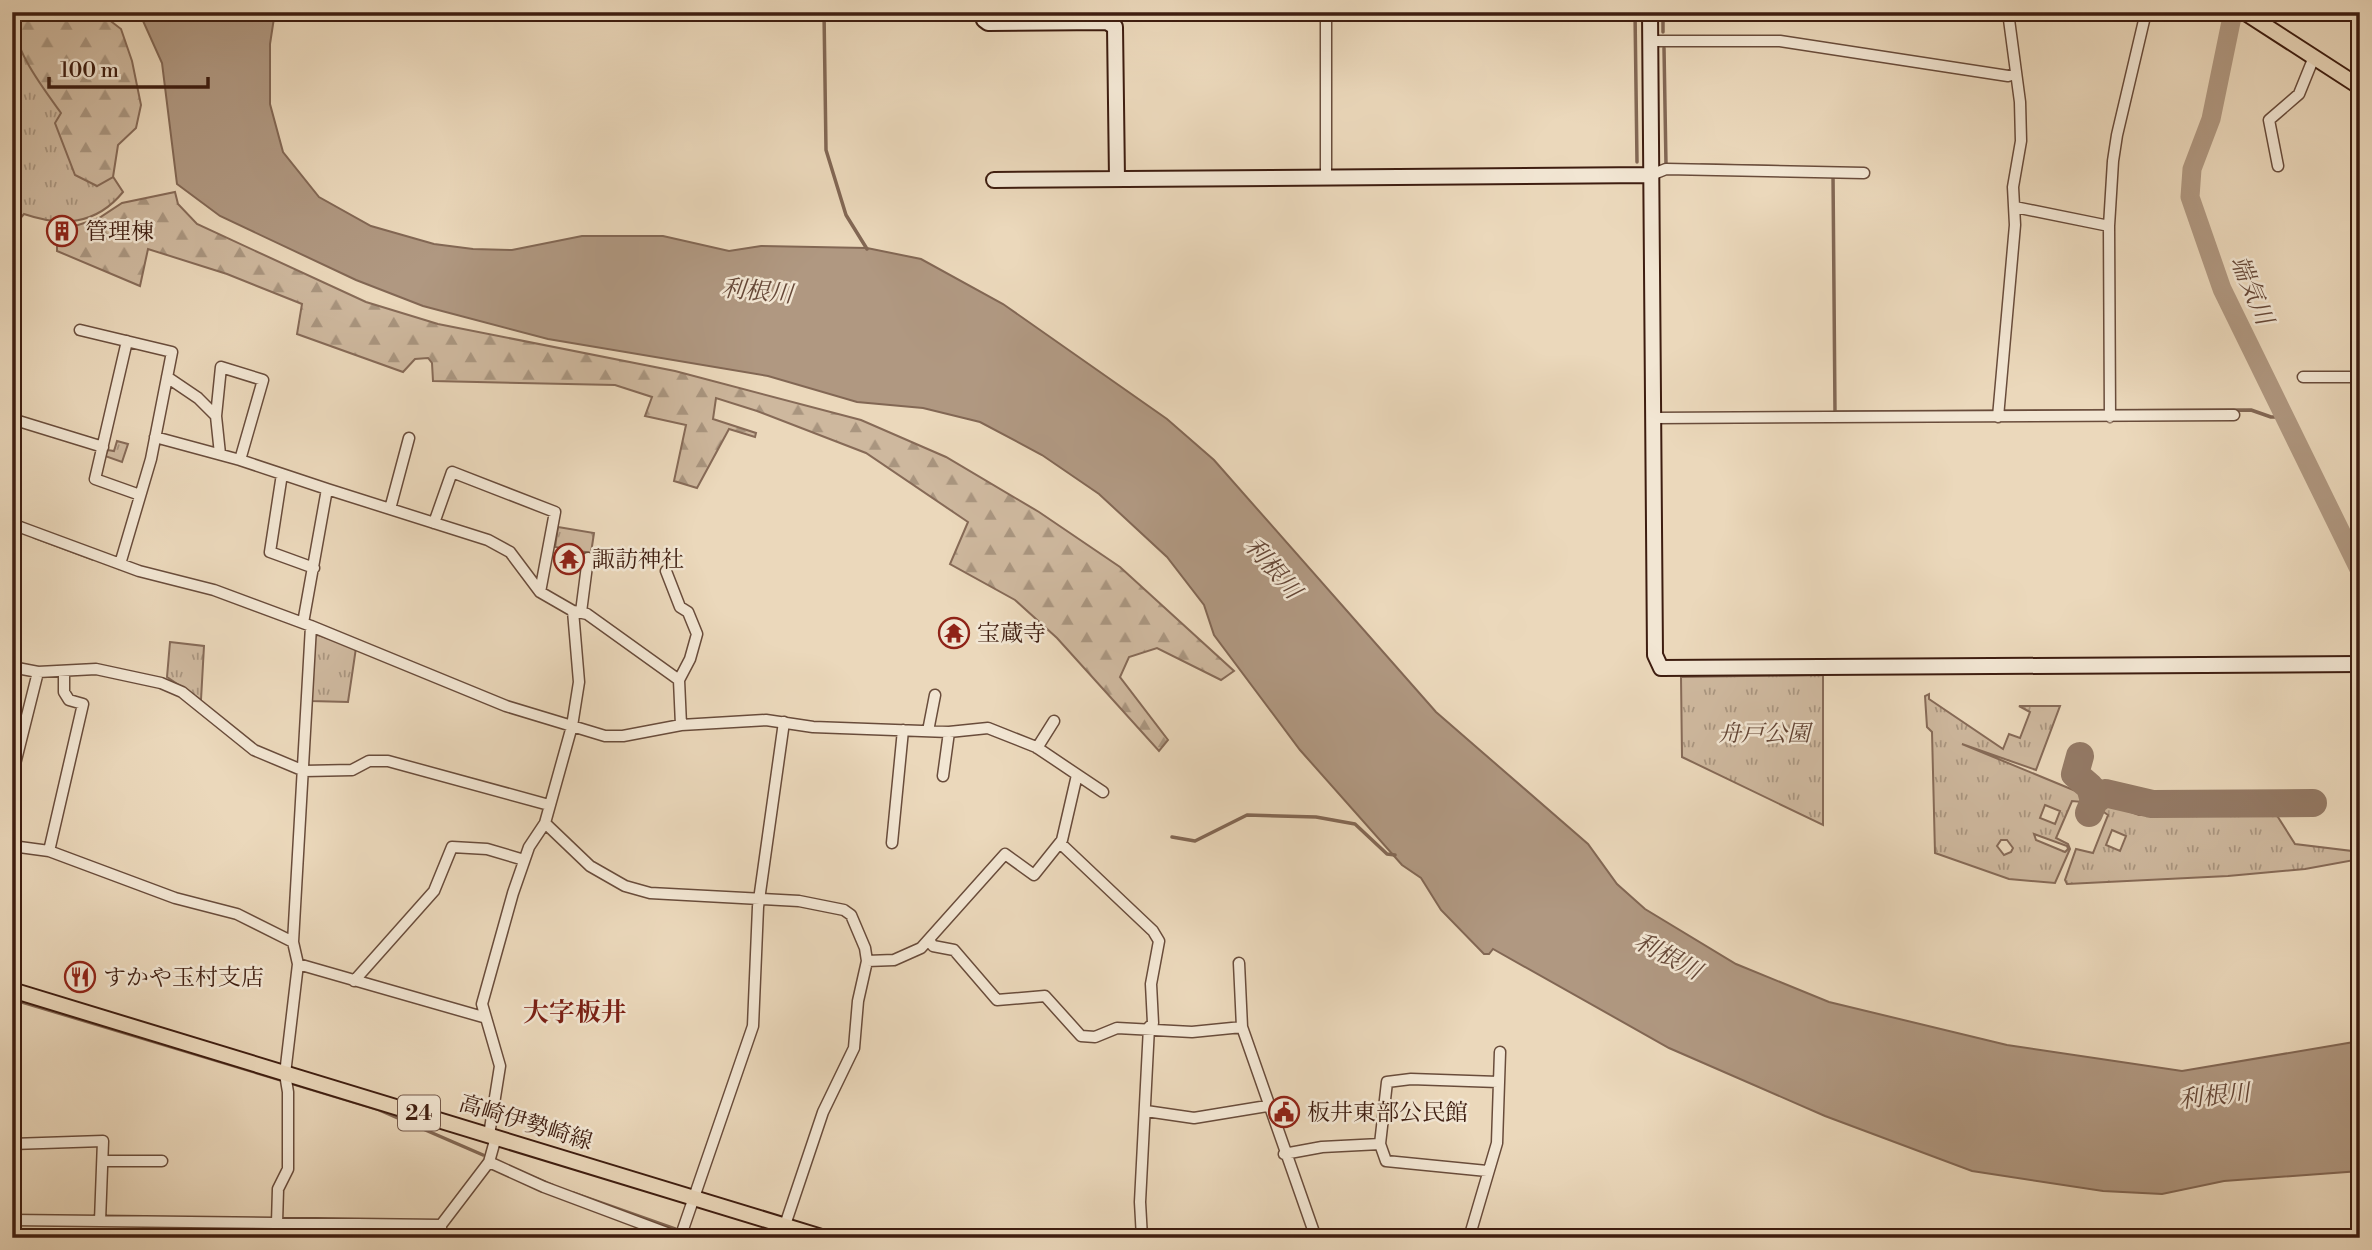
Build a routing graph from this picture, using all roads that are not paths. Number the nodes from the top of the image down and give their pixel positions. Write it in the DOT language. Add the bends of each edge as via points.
graph roads {
  1 [pos="981,12"];
  2 [pos="1326,12"];
  3 [pos="1650,12"];
  4 [pos="2008,12"];
  5 [pos="2146,12"];
  6 [pos="2245,12"];
  7 [pos="1650,41"];
  8 [pos="2314,57"];
  9 [pos="2015,74"];
  10 [pos="2360,87"];
  11 [pos="2278,166"];
  12 [pos="1864,173"];
  13 [pos="1651,175"];
  14 [pos="1326,177"];
  15 [pos="1117,179"];
  16 [pos="994,180"];
  17 [pos="2015,207"];
  18 [pos="2109,226"];
  19 [pos="80,330"];
  20 [pos="127,341"];
  21 [pos="167,377"];
  22 [pos="2303,377"];
  23 [pos="2360,377"];
  24 [pos="2234,415"];
  25 [pos="216,416"];
  26 [pos="1998,417"];
  27 [pos="2110,417"];
  28 [pos="1654,418"];
  29 [pos="12,419"];
  30 [pos="155,437"];
  31 [pos="409,438"];
  32 [pos="103,447"];
  33 [pos="220,454"];
  34 [pos="240,460"];
  35 [pos="282,474"];
  36 [pos="327,489"];
  37 [pos="140,495"];
  38 [pos="390,509"];
  39 [pos="434,523"];
  40 [pos="12,524"];
  41 [pos="588,558"];
  42 [pos="120,564"];
  43 [pos="314,568"];
  44 [pos="666,571"];
  45 [pos="540,592"];
  46 [pos="577,611"];
  47 [pos="307,624"];
  48 [pos="2360,664"];
  49 [pos="12,667"];
  50 [pos="38,672"];
  51 [pos="64,672"];
  52 [pos="679,680"];
  53 [pos="935,695"];
  54 [pos="1054,721"];
  55 [pos="784,722"];
  56 [pos="681,725"];
  57 [pos="572,726"];
  58 [pos="903,730"];
  59 [pos="928,731"];
  60 [pos="949,732"];
  61 [pos="1037,748"];
  62 [pos="304,771"];
  63 [pos="1077,775"];
  64 [pos="12,776"];
  65 [pos="943,776"];
  66 [pos="1103,792"];
  67 [pos="549,805"];
  68 [pos="545,823"];
  69 [pos="892,843"];
  70 [pos="1060,843"];
  71 [pos="12,846"];
  72 [pos="49,851"];
  73 [pos="524,860"];
  74 [pos="760,898"];
  75 [pos="929,940"];
  76 [pos="293,942"];
  77 [pos="867,961"];
  78 [pos="1239,963"];
  79 [pos="298,964"];
  80 [pos="354,981"];
  81 [pos="12,990"];
  82 [pos="483,1017"];
  83 [pos="1149,1027"];
  84 [pos="1242,1027"];
  85 [pos="1500,1052"];
  86 [pos="285,1074"];
  87 [pos="1498,1082"];
  88 [pos="1267,1106"];
  89 [pos="1146,1111"];
  90 [pos="493,1136"];
  91 [pos="12,1144"];
  92 [pos="1380,1144"];
  93 [pos="1284,1154"];
  94 [pos="104,1161"];
  95 [pos="162,1161"];
  96 [pos="489,1162"];
  97 [pos="1487,1171"];
  98 [pos="694,1198"];
  99 [pos="12,1220"];
  100 [pos="100,1221"];
  101 [pos="277,1223"];
  102 [pos="441,1225"];
  103 [pos="782,1231"];
  104 [pos="441,1238"];
  105 [pos="825,1238"];
  106 [pos="1142,1238"];
  107 [pos="1316,1238"];
  108 [pos="1469,1238"];
  1 -- 15 [label="street" via="988,23 1107,22 1115,27"];
  2 -- 14 [label="street"];
  3 -- 7 [label="street"];
  4 -- 9 [label="street"];
  5 -- 18 [label="street" via="2117,135"];
  6 -- 8 [label="main road"];
  7 -- 9 [label="street" via="1780,41"];
  7 -- 13 [label="street"];
  8 -- 10 [label="main road"];
  8 -- 11 [label="street" via="2299,94 2269,120"];
  9 -- 17 [label="street" via="2021,141 2013,187"];
  12 -- 13 [label="street" via="1665,169"];
  13 -- 14 [label="street"];
  13 -- 28 [label="street"];
  14 -- 15 [label="street"];
  15 -- 16 [label="street"];
  17 -- 18 [label="street"];
  17 -- 26 [label="street"];
  18 -- 27 [label="street"];
  19 -- 20 [label="street"];
  20 -- 21 [label="street" via="172,352"];
  20 -- 32 [label="street"];
  21 -- 25 [label="street"];
  21 -- 30 [label="street"];
  22 -- 23 [label="street"];
  24 -- 27 [label="street"];
  25 -- 33 [label="street"];
  25 -- 34 [label="street" via="221,368 262,380"];
  26 -- 27 [label="street"];
  26 -- 28 [label="street"];
  28 -- 48 [label="street" via="1655,655 1661,668"];
  29 -- 32 [label="street"];
  30 -- 33 [label="street"];
  30 -- 37 [label="street"];
  31 -- 38 [label="street"];
  32 -- 37 [label="street" via="95,480"];
  33 -- 34 [label="street"];
  34 -- 35 [label="street"];
  35 -- 36 [label="street"];
  35 -- 43 [label="street" via="270,552"];
  36 -- 38 [label="street"];
  36 -- 43 [label="street"];
  37 -- 42 [label="street"];
  38 -- 39 [label="street"];
  39 -- 45 [label="street" via="510,552"];
  39 -- 45 [label="street" via="452,472 555,512"];
  40 -- 42 [label="street"];
  41 -- 46 [label="street"];
  42 -- 47 [label="street" via="214,590"];
  43 -- 47 [label="street"];
  44 -- 52 [label="street" via="697,634"];
  45 -- 46 [label="street"];
  46 -- 52 [label="street"];
  46 -- 57 [label="street" via="579,682"];
  47 -- 57 [label="street" via="506,706"];
  47 -- 62 [label="street"];
  49 -- 50 [label="street"];
  50 -- 51 [label="street"];
  50 -- 64 [label="street"];
  51 -- 62 [label="street" via="96,669 161,683 182,692 254,750"];
  51 -- 72 [label="street" via="64,692 69,700 83,704"];
  52 -- 56 [label="street"];
  53 -- 59 [label="street"];
  54 -- 61 [label="street"];
  55 -- 56 [label="street"];
  55 -- 58 [label="street"];
  55 -- 74 [label="street"];
  56 -- 57 [label="street" via="623,736"];
  57 -- 67 [label="street"];
  58 -- 59 [label="street"];
  58 -- 69 [label="street"];
  59 -- 60 [label="street"];
  60 -- 61 [label="street" via="988,728"];
  60 -- 65 [label="street"];
  61 -- 63 [label="street"];
  62 -- 67 [label="street" via="352,770 369,761 388,761"];
  62 -- 76 [label="street"];
  63 -- 66 [label="street"];
  63 -- 70 [label="street"];
  67 -- 68 [label="street"];
  68 -- 73 [label="street"];
  68 -- 74 [label="street" via="590,866 625,887 650,893"];
  70 -- 75 [label="street" via="1034,875 1005,855"];
  70 -- 83 [label="street" via="1156,936 1159,947"];
  71 -- 72 [label="street"];
  72 -- 76 [label="street" via="176,898 237,914"];
  73 -- 80 [label="street" via="487,849 452,847 434,891"];
  73 -- 82 [label="street" via="485,990"];
  74 -- 77 [label="street" via="848,911"];
  74 -- 98 [label="street" via="753,1027"];
  75 -- 77 [label="street" via="894,960"];
  75 -- 83 [label="street" via="933,946 954,950 997,1000 1045,996 1081,1036"];
  76 -- 79 [label="street"];
  77 -- 103 [label="street" via="854,1048 823,1112"];
  78 -- 84 [label="street"];
  79 -- 80 [label="street"];
  79 -- 86 [label="street"];
  80 -- 82 [label="street"];
  81 -- 86 [label="main road, 高崎伊勢崎線 / 24"];
  82 -- 90 [label="street" via="500,1066"];
  83 -- 84 [label="street" via="1192,1032"];
  83 -- 89 [label="street"];
  84 -- 88 [label="street"];
  85 -- 87 [label="street"];
  86 -- 90 [label="main road, 高崎伊勢崎線 / 24"];
  86 -- 101 [label="street" via="288,1169 278,1189"];
  87 -- 92 [label="street" via="1387,1082"];
  87 -- 97 [label="street" via="1497,1143"];
  88 -- 89 [label="street" via="1194,1118"];
  88 -- 93 [label="street"];
  89 -- 106 [label="street"];
  90 -- 96 [label="street"];
  90 -- 98 [label="main road, 高崎伊勢崎線 / 24"];
  91 -- 94 [label="street" via="103,1142"];
  92 -- 93 [label="street"];
  92 -- 97 [label="street" via="1386,1161"];
  93 -- 107 [label="street"];
  94 -- 95 [label="street"];
  94 -- 100 [label="street"];
  96 -- 98 [label="street" via="680,1238"];
  96 -- 102 [label="street"];
  97 -- 108 [label="street"];
  98 -- 103 [label="main road, 高崎伊勢崎線 / 24"];
  99 -- 100 [label="street"];
  100 -- 101 [label="street"];
  101 -- 102 [label="street"];
  102 -- 104 [label="street"];
  103 -- 105 [label="main road, 高崎伊勢崎線 / 24"];
}
